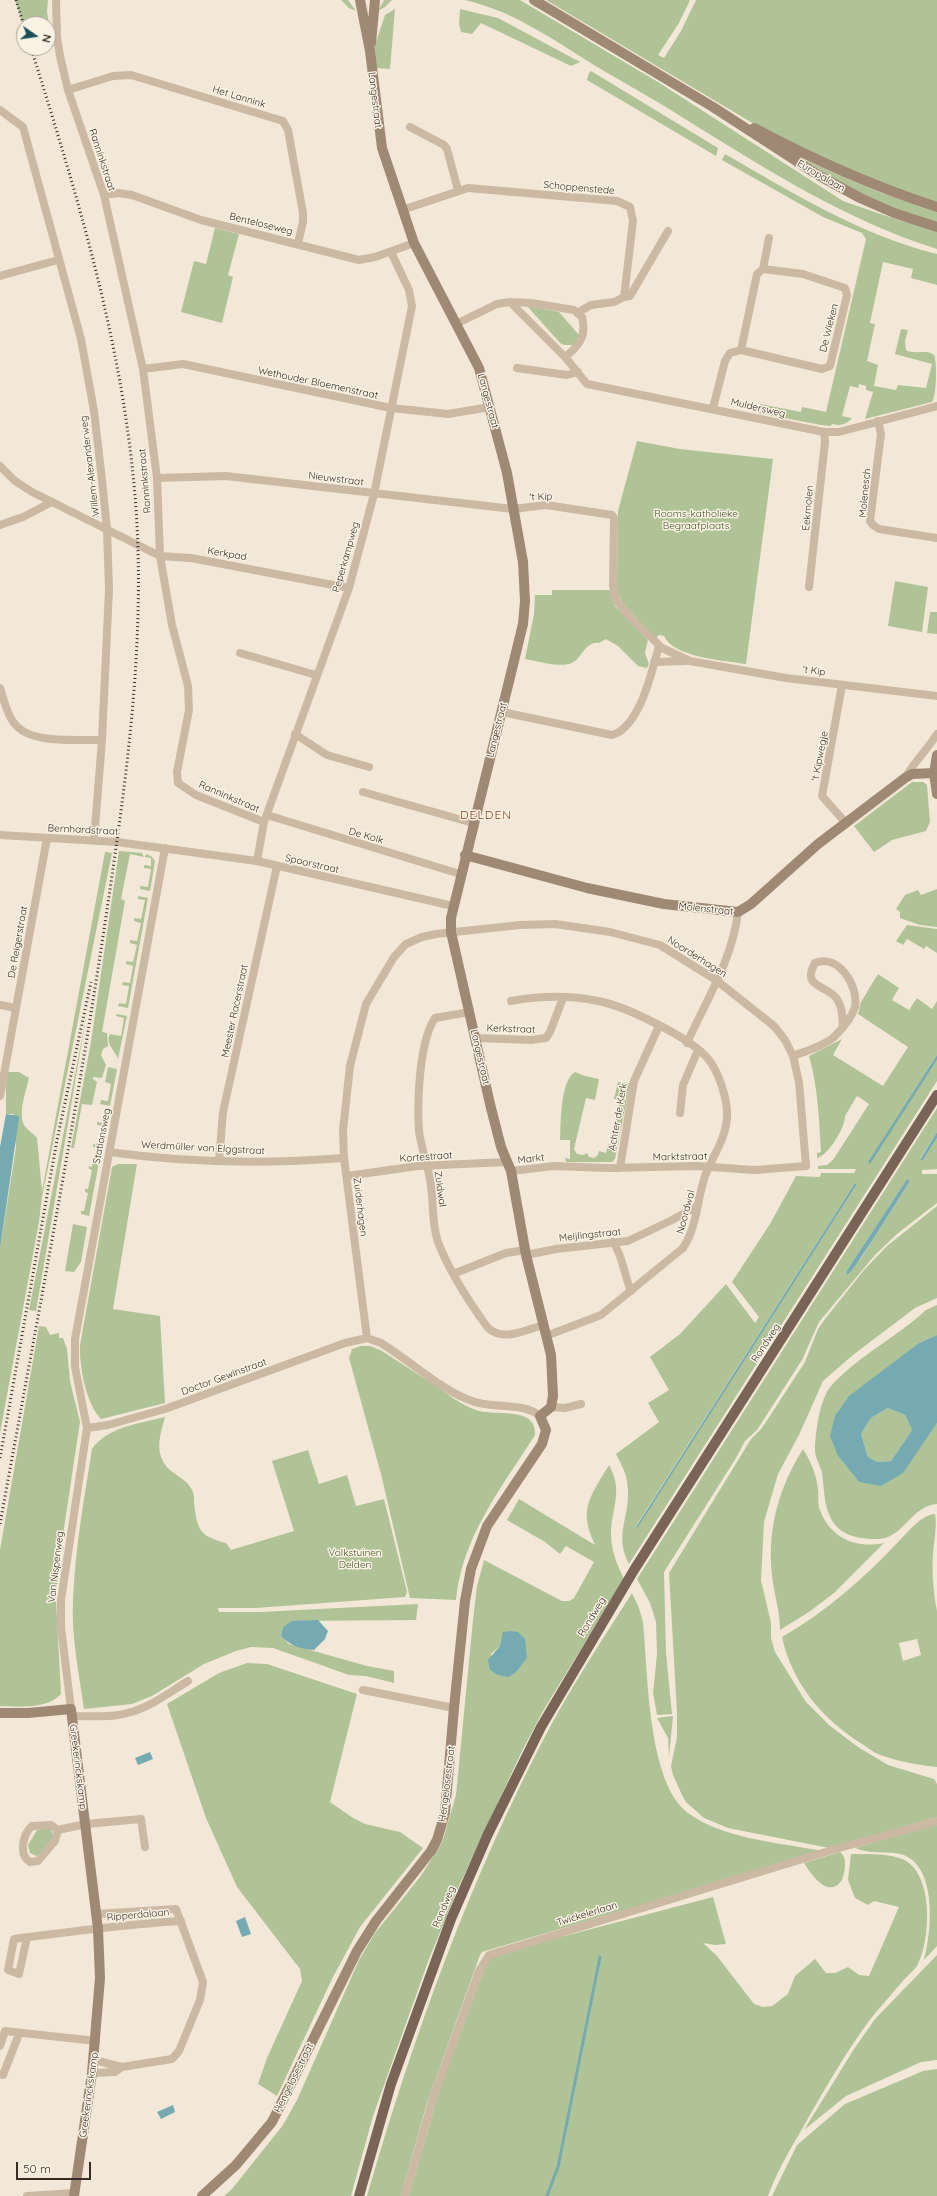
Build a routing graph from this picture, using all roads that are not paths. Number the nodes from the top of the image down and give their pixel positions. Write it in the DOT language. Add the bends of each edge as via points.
graph roads {
  1 [pos="56,0"];
  2 [pos="360,0"];
  3 [pos="373,0"];
  4 [pos="534,0"];
  5 [pos="370,51"];
  6 [pos="68,90"];
  7 [pos="713,107"];
  8 [pos="0,110"];
  9 [pos="410,127"];
  10 [pos="458,190"];
  11 [pos="104,195"];
  12 [pos="937,207"];
  13 [pos="402,210"];
  14 [pos="937,227"];
  15 [pos="668,231"];
  16 [pos="769,238"];
  17 [pos="298,243"];
  18 [pos="414,243"];
  19 [pos="391,252"];
  20 [pos="58,260"];
  21 [pos="763,269"];
  22 [pos="0,276"];
  23 [pos="624,297"];
  24 [pos="510,302"];
  25 [pos="577,313"];
  26 [pos="456,324"];
  27 [pos="741,350"];
  28 [pos="565,357"];
  29 [pos="516,368"];
  30 [pos="143,369"];
  31 [pos="578,372"];
  32 [pos="937,406"];
  33 [pos="391,408"];
  34 [pos="490,408"];
  35 [pos="713,408"];
  36 [pos="878,421"];
  37 [pos="824,432"];
  38 [pos="0,466"];
  39 [pos="157,478"];
  40 [pos="374,494"];
  41 [pos="52,502"];
  42 [pos="513,509"];
  43 [pos="0,525"];
  44 [pos="107,529"];
  45 [pos="937,538"];
  46 [pos="160,556"];
  47 [pos="809,586"];
  48 [pos="349,588"];
  49 [pos="659,646"];
  50 [pos="240,653"];
  51 [pos="690,661"];
  52 [pos="654,662"];
  53 [pos="316,675"];
  54 [pos="842,685"];
  55 [pos="0,688"];
  56 [pos="937,696"];
  57 [pos="502,712"];
  58 [pos="295,734"];
  59 [pos="937,734"];
  60 [pos="102,740"];
  61 [pos="937,755"];
  62 [pos="369,767"];
  63 [pos="934,773"];
  64 [pos="905,778"];
  65 [pos="363,792"];
  66 [pos="937,794"];
  67 [pos="266,818"];
  68 [pos="473,822"];
  69 [pos="845,822"];
  70 [pos="0,835"];
  71 [pos="47,838"];
  72 [pos="94,840"];
  73 [pos="165,848"];
  74 [pos="465,855"];
  75 [pos="257,862"];
  76 [pos="277,866"];
  77 [pos="460,874"];
  78 [pos="453,906"];
  79 [pos="738,912"];
  80 [pos="451,932"];
  81 [pos="716,980"];
  82 [pos="563,998"];
  83 [pos="511,1001"];
  84 [pos="0,1005"];
  85 [pos="16,1008"];
  86 [pos="470,1012"];
  87 [pos="659,1026"];
  88 [pos="843,1027"];
  89 [pos="476,1038"];
  90 [pos="687,1043"];
  91 [pos="698,1050"];
  92 [pos="792,1056"];
  93 [pos="937,1095"];
  94 [pos="0,1096"];
  95 [pos="680,1113"];
  96 [pos="109,1152"];
  97 [pos="344,1158"];
  98 [pos="219,1161"];
  99 [pos="427,1165"];
  100 [pos="554,1166"];
  101 [pos="710,1166"];
  102 [pos="806,1166"];
  103 [pos="509,1167"];
  104 [pos="620,1168"];
  105 [pos="346,1176"];
  106 [pos="697,1206"];
  107 [pos="612,1242"];
  108 [pos="525,1252"];
  109 [pos="454,1274"];
  110 [pos="631,1291"];
  111 [pos="543,1325"];
  112 [pos="546,1336"];
  113 [pos="367,1338"];
  114 [pos="581,1404"];
  115 [pos="551,1407"];
  116 [pos="540,1416"];
  117 [pos="87,1428"];
  118 [pos="188,1680"];
  119 [pos="363,1690"];
  120 [pos="454,1708"];
  121 [pos="0,1713"];
  122 [pos="72,1713"];
  123 [pos="937,1821"];
  124 [pos="86,1824"];
  125 [pos="58,1830"];
  126 [pos="145,1847"];
  127 [pos="96,1914"];
  128 [pos="181,1921"];
  129 [pos="98,1929"];
  130 [pos="27,1937"];
  131 [pos="19,2034"];
  132 [pos="96,2041"];
  133 [pos="0,2046"];
  134 [pos="94,2060"];
  135 [pos="122,2067"];
  136 [pos="92,2073"];
  137 [pos="0,2074"];
  138 [pos="74,2194"];
  139 [pos="27,2196"];
  140 [pos="202,2196"];
  141 [pos="359,2196"];
  142 [pos="405,2196"];
  1 -- 6 [label="street, Ranninkstraat" via="57,37"];
  2 -- 3 [label="street"];
  2 -- 5 [label="street, Langestraat"];
  3 -- 5 [label="street, Langestraat"];
  4 -- 7 [label="street, Europalaan"];
  5 -- 13 [label="street, Langestraat" via="382,148"];
  6 -- 11 [label="street, Ranninkstraat"];
  6 -- 17 [label="street, Het Lannink" via="113,76 131,75 283,121 288,130 303,213"];
  7 -- 12 [label="street, Europalaan" via="837,170"];
  7 -- 14 [label="street, Europalaan" via="818,176 894,213"];
  8 -- 20 [label="street, Willem-Alexanderweg" via="23,127"];
  9 -- 10 [label="street" via="447,148"];
  10 -- 13 [label="street, Schoppenstede"];
  10 -- 23 [label="street, Schoppenstede" via="468,188 618,200 625,203 630,207 633,222"];
  11 -- 17 [label="street, Benteloseweg" via="132,195 201,220"];
  11 -- 30 [label="street, Ranninkstraat"];
  13 -- 18 [label="street, Langestraat"];
  15 -- 23 [label="street" via="630,296"];
  16 -- 21 [label="street"];
  17 -- 19 [label="street, Benteloseweg" via="359,260"];
  18 -- 19 [label="street, Benteloseweg"];
  18 -- 26 [label="street, Langestraat"];
  19 -- 33 [label="street, Peperkampweg" via="409,290 412,306"];
  20 -- 22 [label="street"];
  20 -- 44 [label="street, Willem-Alexanderweg" via="80,339 94,411"];
  21 -- 27 [label="street" via="757,274"];
  21 -- 27 [label="street, De Wieken" via="804,274 845,288 848,295 830,366 822,369"];
  23 -- 25 [label="street" via="614,302 590,305"];
  24 -- 25 [label="street" via="574,310"];
  24 -- 26 [label="street" via="497,304"];
  24 -- 28 [label="street, Muldersweg"];
  25 -- 28 [label="street" via="582,317 583,334 577,348"];
  26 -- 34 [label="street, Langestraat" via="479,368"];
  27 -- 35 [label="street" via="730,354 725,361"];
  28 -- 31 [label="street, Muldersweg"];
  29 -- 31 [label="street" via="567,375"];
  30 -- 33 [label="street, Wethouder Bloemenstraat" via="183,364"];
  30 -- 39 [label="street, Ranninkstraat"];
  31 -- 35 [label="street, Muldersweg" via="588,384"];
  32 -- 36 [label="street, Muldersweg"];
  33 -- 34 [label="street, Wethouder Bloemenstraat" via="448,414"];
  33 -- 40 [label="street, Peperkampweg"];
  34 -- 42 [label="street, Langestraat" via="507,473"];
  35 -- 37 [label="street, Muldersweg"];
  36 -- 37 [label="street, Muldersweg" via="839,432"];
  36 -- 45 [label="street, Molenesch" via="881,434 870,521 879,529"];
  37 -- 47 [label="street, Eekmolen"];
  38 -- 41 [label="street, Kerkpad" via="15,481"];
  39 -- 40 [label="street, Nieuwstraat" via="226,476"];
  39 -- 46 [label="street, Ranninkstraat"];
  40 -- 42 [label="street, Nieuwstraat"];
  40 -- 48 [label="street, Peperkampweg"];
  41 -- 43 [label="street"];
  41 -- 44 [label="street, Kerkpad"];
  42 -- 49 [label="street, 't Kip" via="546,505 612,515 613,581 616,600"];
  42 -- 57 [label="street, Langestraat" via="523,562 525,601 523,624"];
  44 -- 46 [label="street, Kerkpad"];
  44 -- 60 [label="street, Willem-Alexanderweg" via="109,589"];
  46 -- 48 [label="street, Kerkpad" via="191,558"];
  46 -- 67 [label="street, Ranninkstraat" via="172,625 188,686 189,710 176,772 178,783 196,795"];
  48 -- 53 [label="street, Peperkampweg"];
  49 -- 51 [label="street, 't Kip"];
  49 -- 52 [label="street"];
  50 -- 53 [label="street"];
  51 -- 52 [label="street, 't Kip"];
  51 -- 54 [label="street, 't Kip"];
  52 -- 57 [label="street" via="635,714 618,733 612,735"];
  53 -- 58 [label="street, Peperkampweg"];
  54 -- 56 [label="street, 't Kip"];
  54 -- 69 [label="street, 't Kipwegje" via="822,796"];
  55 -- 60 [label="street" via="12,720 28,734 45,738"];
  57 -- 68 [label="street, Langestraat"];
  58 -- 62 [label="street" via="327,755"];
  58 -- 67 [label="street, Peperkampweg"];
  59 -- 64 [label="street, Molenstraat" via="914,762"];
  60 -- 72 [label="street, Willem-Alexanderweg"];
  61 -- 63 [label="street"];
  63 -- 64 [label="street, Molenstraat" via="912,774"];
  63 -- 66 [label="street"];
  64 -- 69 [label="street, Molenstraat"];
  65 -- 68 [label="street"];
  67 -- 75 [label="street, Peperkampweg"];
  67 -- 77 [label="street, De Kolk"];
  68 -- 74 [label="street, Langestraat"];
  69 -- 79 [label="street, Molenstraat" via="751,904"];
  70 -- 71 [label="street, Bernhardstraat"];
  71 -- 72 [label="street, Bernhardstraat"];
  71 -- 85 [label="street, De Reigerstraat"];
  72 -- 73 [label="street, Bernhardstraat"];
  73 -- 75 [label="street, Spoorstraat"];
  73 -- 96 [label="street, Stationsweg"];
  74 -- 77 [label="street, Langestraat"];
  74 -- 79 [label="street, Molenstraat" via="621,896 664,904"];
  75 -- 76 [label="street, Spoorstraat"];
  76 -- 78 [label="street, Spoorstraat"];
  76 -- 98 [label="street, Meester Racerstraat" via="223,1112"];
  77 -- 78 [label="street, Langestraat"];
  78 -- 80 [label="street, Langestraat"];
  79 -- 81 [label="street" via="732,941"];
  80 -- 81 [label="street, Noorderhagen" via="555,924 610,932 660,945"];
  80 -- 86 [label="street, Langestraat"];
  80 -- 97 [label="street, Zuiderhagen" via="422,937 406,944 380,978 366,1004 350,1066 343,1130"];
  81 -- 90 [label="street"];
  81 -- 92 [label="street, Noorderhagen" via="774,1026 785,1040"];
  82 -- 83 [label="street, Noordwal" via="537,996"];
  82 -- 87 [label="street, Noordwal" via="597,1000 619,1007"];
  82 -- 89 [label="street, Kerkstraat" via="546,1038"];
  84 -- 85 [label="street"];
  85 -- 94 [label="street, De Reigerstraat"];
  86 -- 89 [label="street, Langestraat"];
  86 -- 99 [label="street, Zuidwal" via="438,1017 429,1027 419,1089 420,1132"];
  87 -- 90 [label="street, Noordwal"];
  87 -- 104 [label="street, Achter de Kerk" via="634,1081"];
  88 -- 88 [label="street" via="855,1005 852,983 835,964 819,962 813,967 811,978 815,985 828,990 837,999 842,1011"];
  88 -- 92 [label="street" via="833,1038"];
  89 -- 103 [label="street, Langestraat" via="490,1104"];
  90 -- 91 [label="street, Noordwal"];
  91 -- 95 [label="street" via="683,1085"];
  91 -- 101 [label="street, Noordwal" via="709,1060 726,1104 725,1128"];
  92 -- 102 [label="street, Noorderhagen" via="799,1082"];
  93 -- 141 [label="main road, Rondweg" via="634,1570 541,1727 488,1834 452,1919 391,2084"];
  96 -- 98 [label="street, Werdmüller von Elggstraat"];
  96 -- 117 [label="street, Stationsweg" via="75,1339 75,1367"];
  97 -- 98 [label="street, Werdmüller von Elggstraat" via="286,1162"];
  97 -- 105 [label="street, Zuiderhagen"];
  99 -- 103 [label="street, Kortestraat"];
  99 -- 105 [label="street, Kortestraat"];
  99 -- 109 [label="street, Zuidwal" via="438,1242"];
  100 -- 103 [label="street, Markt"];
  100 -- 104 [label="street, Marktstraat"];
  101 -- 102 [label="street, Marktstraat" via="755,1170"];
  101 -- 104 [label="street, Marktstraat"];
  101 -- 106 [label="street, Noordwal"];
  103 -- 108 [label="street, Langestraat"];
  105 -- 113 [label="street, Zuiderhagen"];
  106 -- 107 [label="street, Meijlingstraat" via="628,1241"];
  106 -- 110 [label="street, Noordwal" via="691,1236 683,1248"];
  107 -- 108 [label="street, Meijlingstraat"];
  107 -- 110 [label="street" via="619,1250"];
  108 -- 109 [label="street, Meijlingstraat" via="506,1253"];
  108 -- 111 [label="street, Langestraat"];
  109 -- 111 [label="street, Zuidwal" via="475,1310 494,1333 507,1336"];
  110 -- 112 [label="street, Noordwal" via="601,1315"];
  111 -- 112 [label="street, Langestraat"];
  112 -- 115 [label="street, Langestraat" via="552,1355"];
  113 -- 116 [label="street" via="381,1343 466,1399 484,1405 525,1409"];
  113 -- 117 [label="street, Doctor Gewinstraat" via="345,1343 165,1409 108,1425"];
  114 -- 115 [label="street" via="565,1408"];
  115 -- 116 [label="street"];
  116 -- 120 [label="street, Hengelosestraat" via="546,1430 542,1444 487,1526 473,1561 465,1602"];
  117 -- 122 [label="street, Van Nispenweg" via="61,1600 61,1627"];
  118 -- 122 [label="street" via="147,1706 132,1712 119,1715"];
  119 -- 120 [label="street"];
  120 -- 140 [label="street, Hengelosestraat" via="446,1813 431,1851 376,1921 357,1951 272,2122 240,2161"];
  121 -- 122 [label="street"];
  122 -- 124 [label="street, Greekerinckskamp"];
  123 -- 142 [label="street, Twickelerlaan" via="832,1850 490,1955 479,1972 433,2098"];
  124 -- 125 [label="street, Greekerinckskamp"];
  124 -- 126 [label="street, Greekerinckskamp" via="141,1819"];
  124 -- 127 [label="street, Greekerinckskamp"];
  125 -- 125 [label="street, Greekerinckskamp" via="51,1825 32,1826 26,1830 22,1852 24,1858 30,1862 38,1861 55,1841"];
  127 -- 128 [label="street, Ripperdalaan" via="176,1910"];
  127 -- 129 [label="street, Greekerinckskamp"];
  128 -- 129 [label="street, Ripperdalaan"];
  128 -- 135 [label="street, Ripperdalaan" via="203,1982 200,2000 179,2051 172,2059"];
  129 -- 130 [label="street"];
  129 -- 132 [label="street, Greekerinckskamp" via="100,1993"];
  131 -- 132 [label="street, Greekerinckskamp"];
  131 -- 133 [label="street, Greekerinckskamp" via="5,2032"];
  131 -- 137 [label="street" via="3,2074"];
  132 -- 134 [label="street, Greekerinckskamp"];
  134 -- 135 [label="street, Ripperdalaan"];
  134 -- 136 [label="street, Greekerinckskamp"];
  135 -- 136 [label="street, Ripperdalaan" via="115,2072"];
  136 -- 138 [label="street, Greekerinckskamp"];
  138 -- 139 [label="street"];
}
